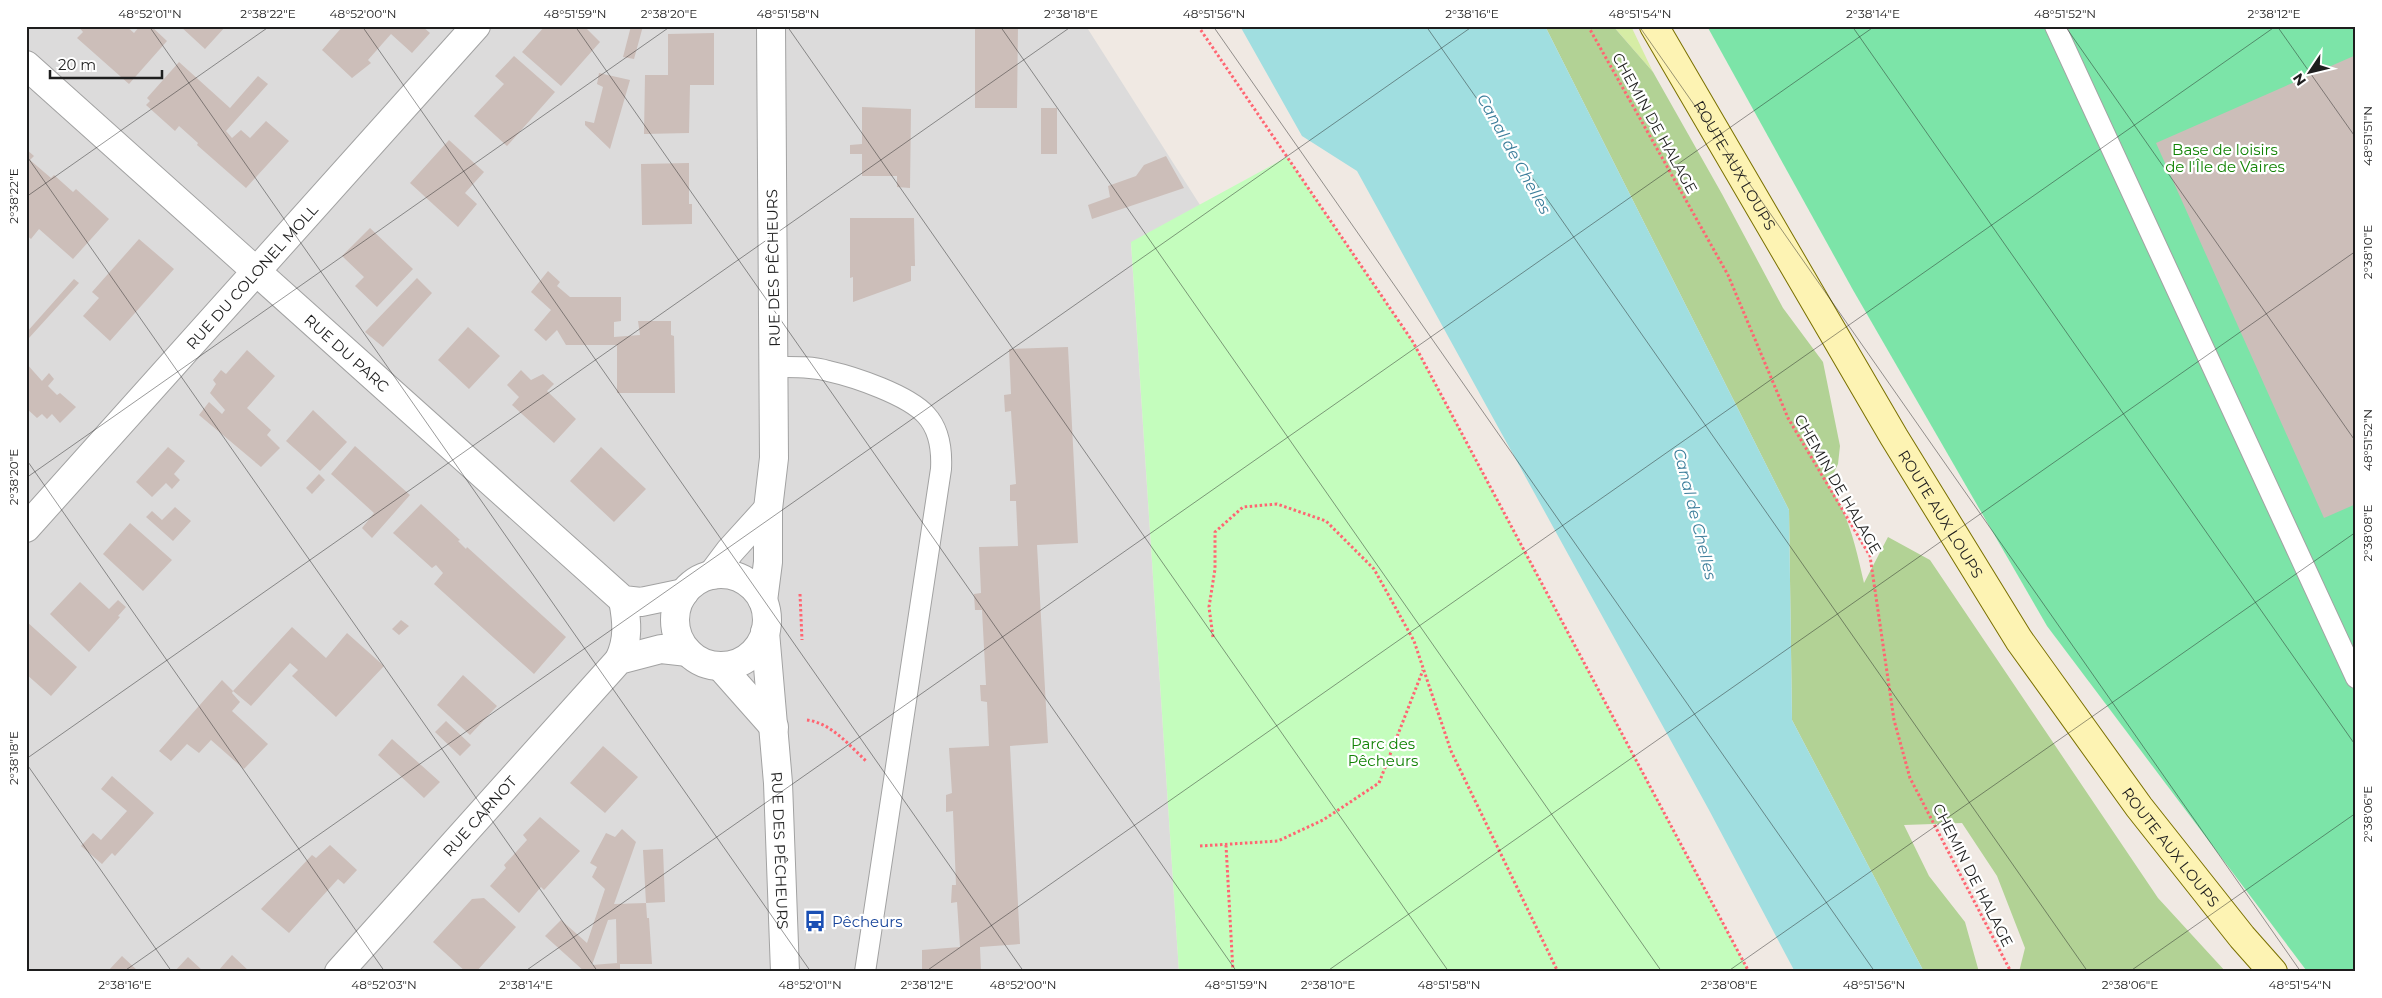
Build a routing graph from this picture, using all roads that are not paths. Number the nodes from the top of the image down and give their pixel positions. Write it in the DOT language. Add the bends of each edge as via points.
graph roads {
  1 [pos="476,26"];
  2 [pos="771,26"];
  3 [pos="1654,26"];
  4 [pos="2054,26"];
  5 [pos="26,65"];
  6 [pos="256,271"];
  7 [pos="774,367"];
  8 [pos="768,509"];
  9 [pos="26,528"];
  10 [pos="712,575"];
  11 [pos="684,593"];
  12 [pos="624,600"];
  13 [pos="763,600"];
  14 [pos="765,632"];
  15 [pos="688,652"];
  16 [pos="619,660"];
  17 [pos="720,666"];
  18 [pos="2356,678"];
  19 [pos="774,728"];
  20 [pos="340,972"];
  21 [pos="785,972"];
  22 [pos="865,972"];
  23 [pos="2272,972"];
  1 -- 6 [label="street, RUE DU COLONEL MOLL"];
  2 -- 7 [label="street, RUE DES PÊCHEURS"];
  3 -- 23 [label="street, ROUTE AUX LOUPS" via="1894,437 2019,640 2139,807"];
  4 -- 18 [label="lane"];
  5 -- 6 [label="street, RUE DU PARC"];
  6 -- 9 [label="street, RUE DU COLONEL MOLL"];
  6 -- 12 [label="street, RUE DU PARC"];
  7 -- 8 [label="street, RUE DES PÊCHEURS" via="774,458"];
  7 -- 22 [label="lane" via="828,370 915,404 928,416 938,434 942,452"];
  8 -- 10 [label="street"];
  8 -- 13 [label="street, RUE DES PÊCHEURS" via="768,562"];
  10 -- 11 [label="street" via="702,578"];
  10 -- 13 [label="street" via="728,574 742,579"];
  11 -- 12 [label="street" via="641,602"];
  11 -- 15 [label="street" via="677,607 675,623"];
  12 -- 16 [label="street, RUE CARNOT" via="627,635"];
  13 -- 14 [label="street" via="767,616"];
  14 -- 17 [label="street" via="753,653 732,664"];
  14 -- 19 [label="street, RUE DES PÊCHEURS"];
  15 -- 16 [label="street" via="661,649"];
  15 -- 17 [label="street" via="697,659"];
  16 -- 20 [label="street, RUE CARNOT"];
  17 -- 19 [label="street"];
  19 -- 21 [label="street, RUE DES PÊCHEURS"];
}
